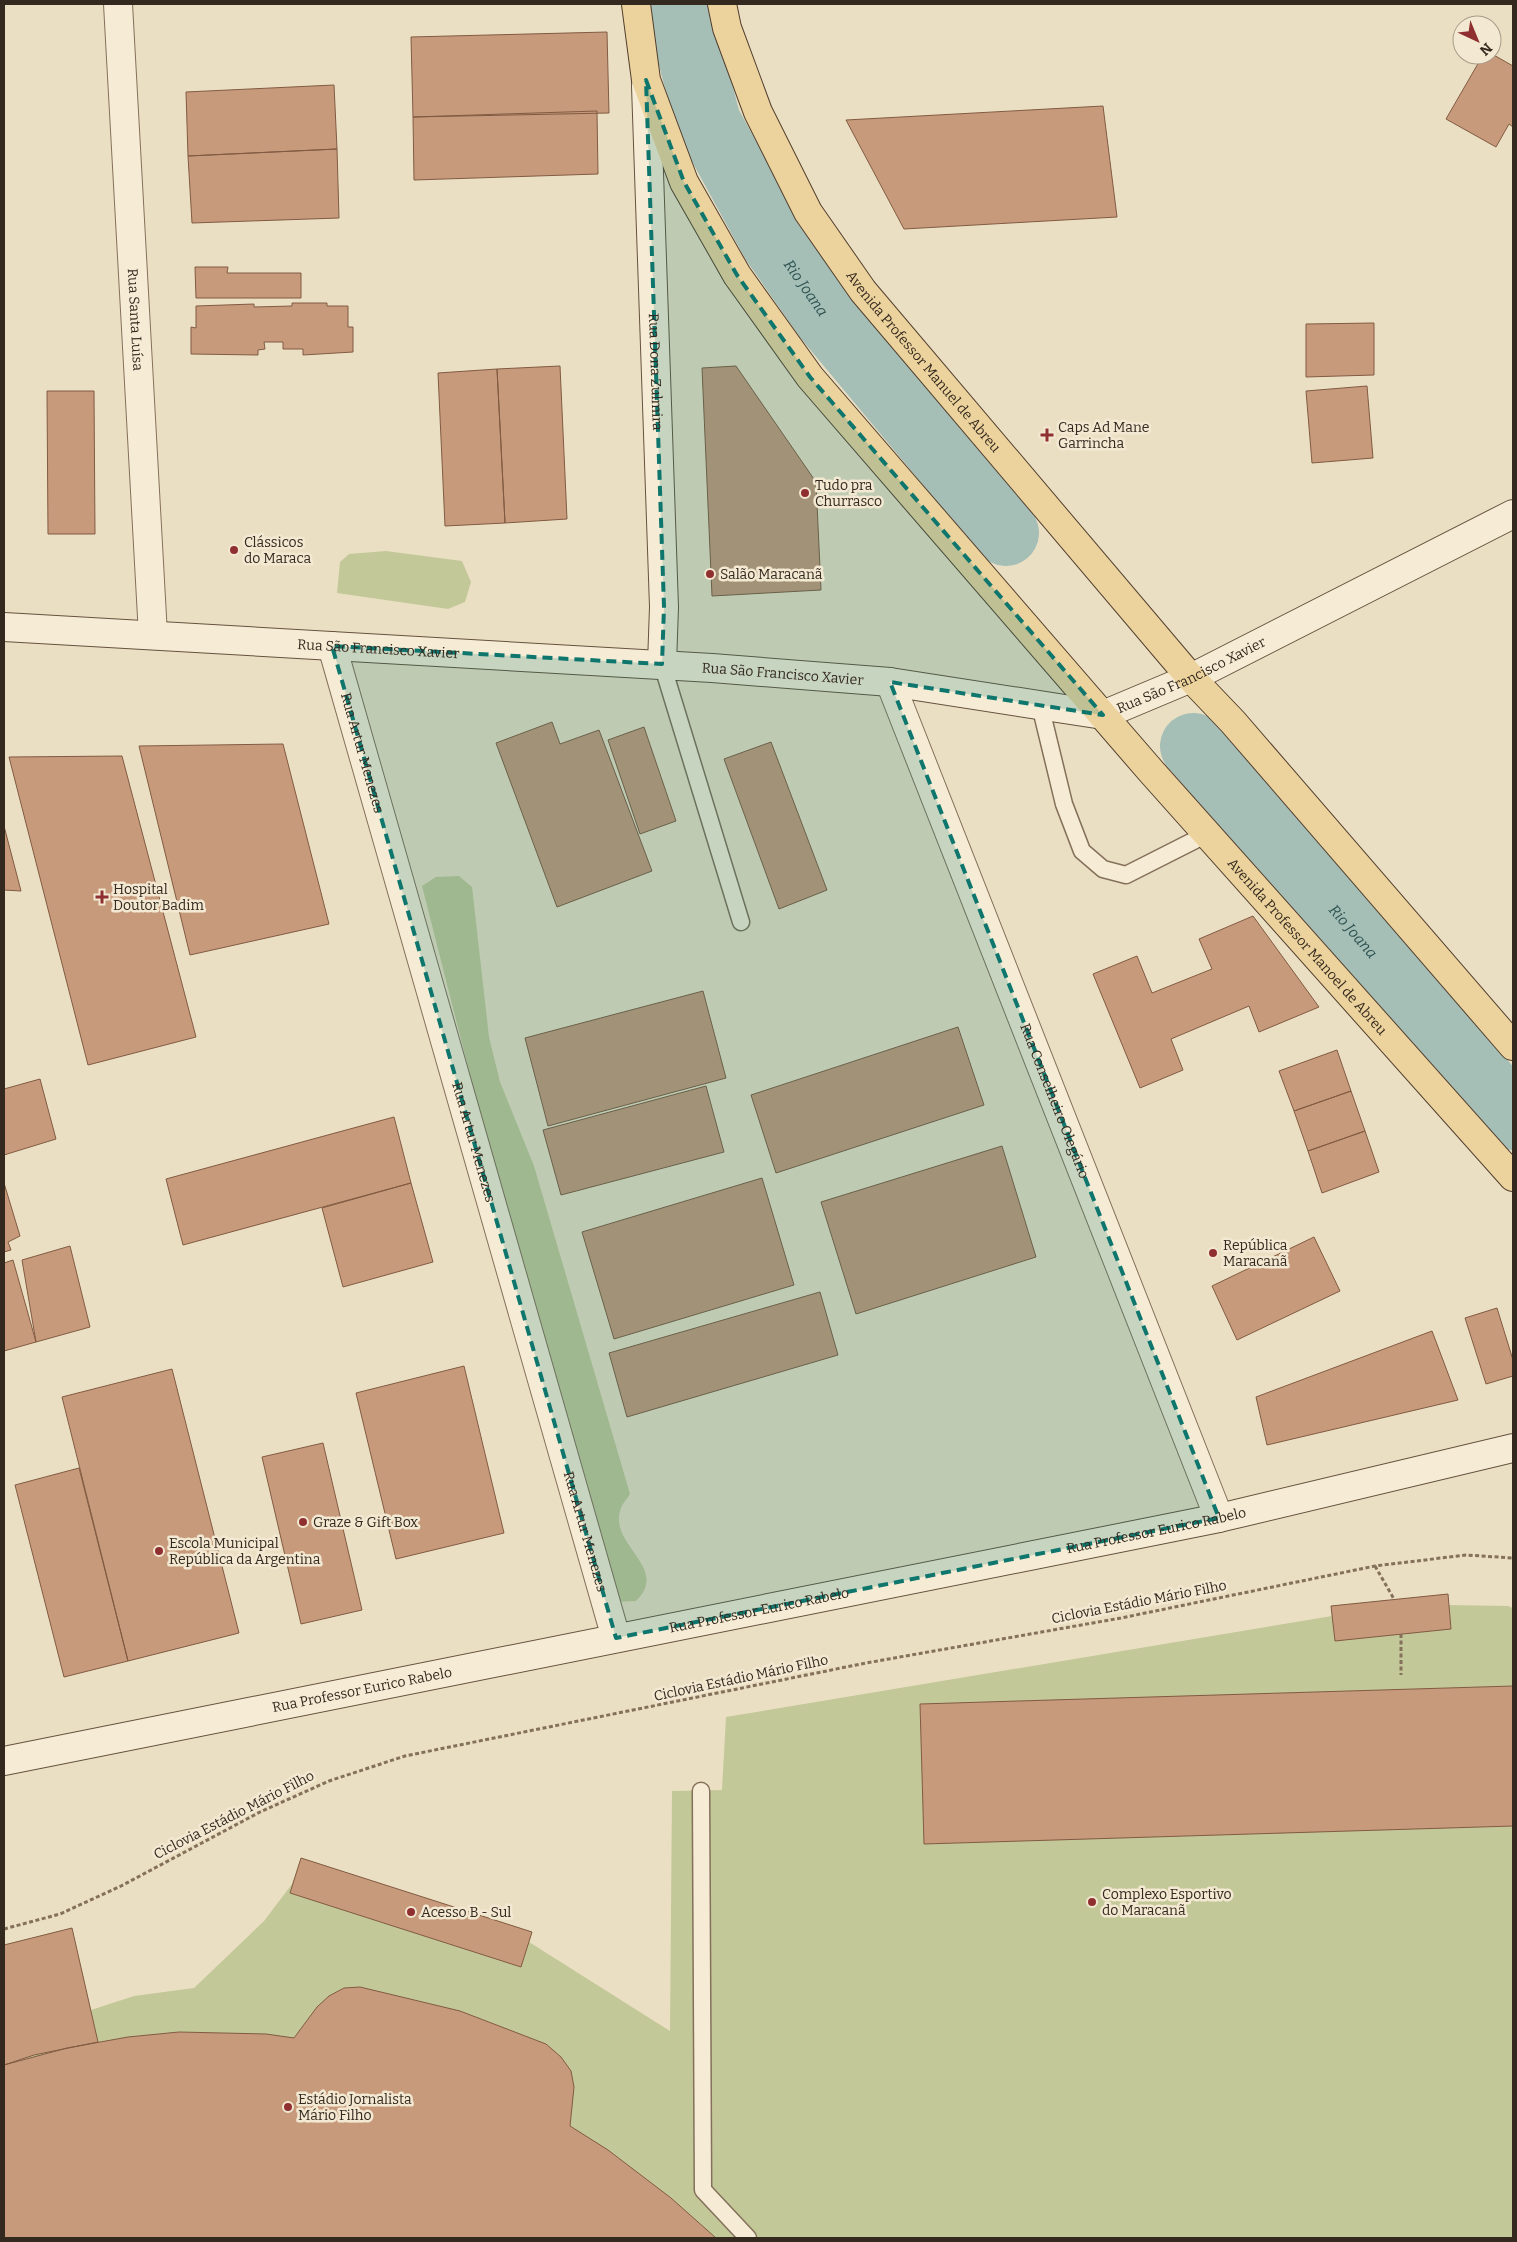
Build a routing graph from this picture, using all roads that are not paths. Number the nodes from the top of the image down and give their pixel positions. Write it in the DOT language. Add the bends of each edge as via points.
graph roads {
  1 [pos="118,4"];
  2 [pos="636,4"];
  3 [pos="722,4"];
  4 [pos="646,80"];
  5 [pos="1513,514"];
  6 [pos="4,627"];
  7 [pos="153,635"];
  8 [pos="332,646"];
  9 [pos="662,664"];
  10 [pos="1192,678"];
  11 [pos="890,682"];
  12 [pos="1040,705"];
  13 [pos="1103,715"];
  14 [pos="1207,834"];
  15 [pos="741,922"];
  16 [pos="1513,1046"];
  17 [pos="1513,1177"];
  18 [pos="1513,1448"];
  19 [pos="1219,1518"];
  20 [pos="616,1638"];
  21 [pos="4,1761"];
  22 [pos="701,1791"];
  23 [pos="748,2238"];
  1 -- 7 [label="street, Rua Santa Luísa"];
  2 -- 4 [label="main road"];
  3 -- 10 [label="main road, Avenida Professor Manuel de Abreu" via="727,28 758,112 819,228 863,291"];
  4 -- 9 [label="street, Rua Dona Zulmira" via="664,607"];
  4 -- 13 [label="main road" via="684,182 737,275 810,377"];
  5 -- 10 [label="street, Rua São Francisco Xavier"];
  6 -- 7 [label="street, Rua São Francisco Xavier"];
  7 -- 8 [label="street, Rua São Francisco Xavier"];
  8 -- 9 [label="street, Rua São Francisco Xavier"];
  8 -- 20 [label="street, Rua Artur Menezes"];
  9 -- 11 [label="street, Rua São Francisco Xavier"];
  9 -- 15 [label="lane"];
  10 -- 13 [label="street, Rua São Francisco Xavier"];
  10 -- 16 [label="main road"];
  11 -- 12 [label="street, Rua São Francisco Xavier"];
  11 -- 19 [label="street, Rua Conselheiro Olegário"];
  12 -- 13 [label="street, Rua São Francisco Xavier"];
  12 -- 14 [label="lane" via="1064,804 1082,851 1103,869 1126,875"];
  13 -- 14 [label="main road, Avenida Professor Manoel de Abreu"];
  14 -- 17 [label="main road, Avenida Professor Manoel de Abreu"];
  18 -- 19 [label="street, Rua Professor Eurico Rabelo"];
  19 -- 20 [label="street, Rua Professor Eurico Rabelo"];
  20 -- 21 [label="street, Rua Professor Eurico Rabelo"];
  22 -- 23 [label="lane" via="704,2190"];
}
